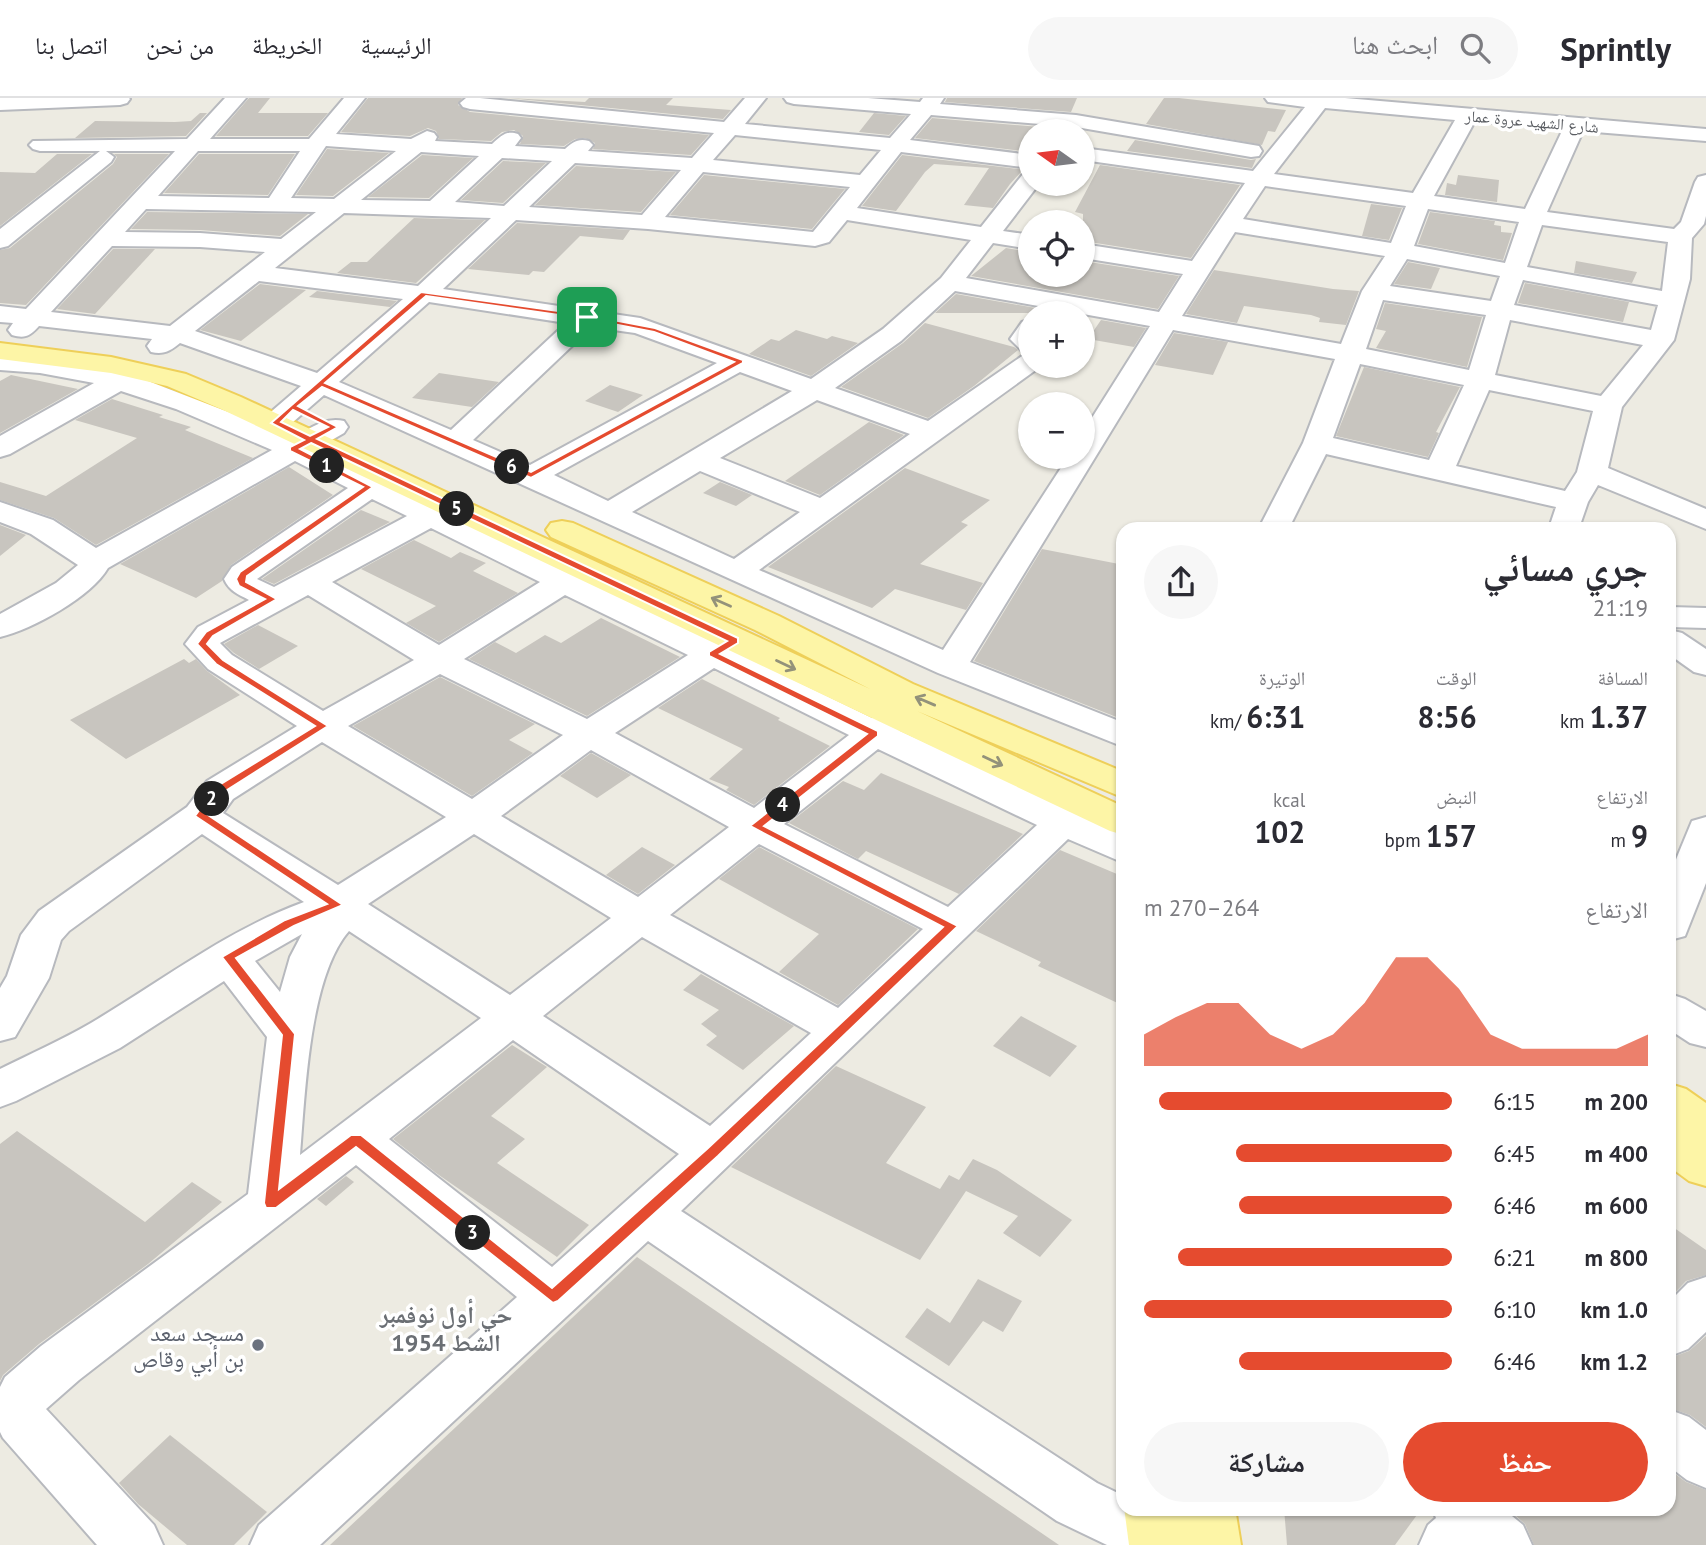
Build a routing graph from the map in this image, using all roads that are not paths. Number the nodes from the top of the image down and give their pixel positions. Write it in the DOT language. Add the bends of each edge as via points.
graph roads {
  1 [pos="236,98"];
  2 [pos="355,98"];
  3 [pos="628,98"];
  4 [pos="755,98"];
  5 [pos="794,98"];
  6 [pos="1275,98"];
  7 [pos="1352,98"];
  8 [pos="120,99"];
  9 [pos="473,101"];
  10 [pos="1319,102"];
  11 [pos="930,103"];
  12 [pos="0,104"];
  13 [pos="541,111"];
  14 [pos="1468,115"];
  15 [pos="609,118"];
  16 [pos="1068,119"];
  17 [pos="1096,123"];
  18 [pos="1576,124"];
  19 [pos="728,129"];
  20 [pos="1704,134"];
  21 [pos="318,142"];
  22 [pos="40,145"];
  23 [pos="73,145"];
  24 [pos="193,145"];
  25 [pos="418,145"];
  26 [pos="895,145"];
  27 [pos="499,150"];
  28 [pos="572,155"];
  29 [pos="1277,155"];
  30 [pos="1096,156"];
  31 [pos="103,157"];
  32 [pos="1018,160"];
  33 [pos="696,165"];
  34 [pos="1260,177"];
  35 [pos="864,182"];
  36 [pos="1706,182"];
  37 [pos="1018,196"];
  38 [pos="1420,200"];
  39 [pos="140,202"];
  40 [pos="276,204"];
  41 [pos="343,204"];
  42 [pos="436,208"];
  43 [pos="512,212"];
  44 [pos="840,212"];
  45 [pos="1533,216"];
  46 [pos="648,222"];
  47 [pos="1228,224"];
  48 [pos="987,235"];
  49 [pos="1680,237"];
  50 [pos="2,238"];
  51 [pos="106,239"];
  52 [pos="1018,240"];
  53 [pos="288,247"];
  54 [pos="1400,251"];
  55 [pos="1095,253"];
  56 [pos="1198,269"];
  57 [pos="1516,272"];
  58 [pos="256,273"];
  59 [pos="950,283"];
  60 [pos="1374,291"];
  61 [pos="424,294"];
  62 [pos="1672,300"];
  63 [pos="1020,301"];
  64 [pos="1500,310"];
  65 [pos="1095,313"];
  66 [pos="34,316"];
  67 [pos="587,317"];
  68 [pos="1167,321"];
  69 [pos="176,334"];
  70 [pos="1661,340"];
  71 [pos="5,349"];
  72 [pos="1352,354"];
  73 [pos="148,356"];
  74 [pos="740,362"];
  75 [pos="1018,370"];
  76 [pos="120,380"];
  77 [pos="1480,380"];
  78 [pos="321,384"];
  79 [pos="815,389"];
  80 [pos="1608,406"];
  81 [pos="284,415"];
  82 [pos="931,432"];
  83 [pos="1095,437"];
  84 [pos="313,438"];
  85 [pos="454,443"];
  86 [pos="1317,443"];
  87 [pos="0,448"];
  88 [pos="699,460"];
  89 [pos="1075,469"];
  90 [pos="1439,471"];
  91 [pos="1592,472"];
  92 [pos="531,476"];
  93 [pos="369,487"];
  94 [pos="823,510"];
  95 [pos="0,511"];
  96 [pos="609,513"];
  97 [pos="1569,515"];
  98 [pos="429,517"];
  99 [pos="1706,520"];
  100 [pos="1277,522"];
  101 [pos="95,562"];
  102 [pos="736,572"];
  103 [pos="308,581"];
  104 [pos="564,581"];
  105 [pos="273,599"];
  106 [pos="1676,617"];
  107 [pos="1706,618"];
  108 [pos="0,627"];
  109 [pos="1676,644"];
  110 [pos="724,647"];
  111 [pos="439,660"];
  112 [pos="1706,665"];
  113 [pos="950,666"];
  114 [pos="886,725"];
  115 [pos="322,726"];
  116 [pos="1116,733"];
  117 [pos="589,734"];
  118 [pos="1098,808"];
  119 [pos="201,816"];
  120 [pos="475,816"];
  121 [pos="756,826"];
  122 [pos="1706,830"];
  123 [pos="1116,837"];
  124 [pos="341,907"];
  125 [pos="1676,910"];
  126 [pos="640,917"];
  127 [pos="951,926"];
  128 [pos="228,957"];
  129 [pos="1676,1014"];
  130 [pos="512,1017"];
  131 [pos="0,1025"];
  132 [pos="842,1031"];
  133 [pos="1706,1031"];
  134 [pos="289,1034"];
  135 [pos="10,1074"];
  136 [pos="1676,1106"];
  137 [pos="1706,1127"];
  138 [pos="356,1139"];
  139 [pos="1676,1146"];
  140 [pos="713,1152"];
  141 [pos="1706,1167"];
  142 [pos="271,1203"];
  143 [pos="645,1213"];
  144 [pos="553,1297"];
  145 [pos="1706,1299"];
  146 [pos="1676,1327"];
  147 [pos="1676,1440"];
  148 [pos="1706,1462"];
  149 [pos="1208,1516"];
  150 [pos="1155,1531"];
  151 [pos="134,1545"];
  152 [pos="279,1545"];
  153 [pos="1212,1545"];
  1 -- 24 [label="street"];
  2 -- 21 [label="street"];
  3 -- 15 [label="street"];
  4 -- 19 [label="street"];
  5 -- 11 [label="street"];
  6 -- 10 [label="street, شارع الشهيد عروة عمار"];
  7 -- 20 [label="street, شارع الشهيد عروة عمار"];
  8 -- 12 [label="street"];
  8 -- 23 [label="street"];
  9 -- 13 [label="street"];
  9 -- 25 [label="street"];
  10 -- 14 [label="street, شارع الشهيد عروة عمار"];
  10 -- 29 [label="street"];
  11 -- 16 [label="street"];
  11 -- 26 [label="street"];
  13 -- 15 [label="street"];
  13 -- 27 [label="street"];
  14 -- 18 [label="street, شارع الشهيد عروة عمار"];
  14 -- 38 [label="street"];
  15 -- 19 [label="street"];
  15 -- 28 [label="street"];
  17 -- 29 [label="street"];
  18 -- 20 [label="street, شارع الشهيد عروة عمار"];
  18 -- 45 [label="street"];
  19 -- 26 [label="street"];
  19 -- 33 [label="street"];
  21 -- 24 [label="street"];
  21 -- 25 [label="street"];
  21 -- 40 [label="street"];
  22 -- 23 [label="street"];
  23 -- 24 [label="street"];
  24 -- 39 [label="street"];
  25 -- 27 [label="street"];
  25 -- 41 [label="street"];
  26 -- 32 [label="street"];
  26 -- 35 [label="street"];
  27 -- 28 [label="street"];
  27 -- 42 [label="street"];
  28 -- 33 [label="street"];
  28 -- 43 [label="street"];
  29 -- 34 [label="street"];
  30 -- 34 [label="street"];
  31 -- 50 [label="street"];
  33 -- 35 [label="street"];
  33 -- 46 [label="street"];
  34 -- 38 [label="street"];
  34 -- 47 [label="street"];
  35 -- 44 [label="street"];
  36 -- 49 [label="street" via="1692,224"];
  37 -- 48 [label="street"];
  38 -- 45 [label="street"];
  38 -- 54 [label="street"];
  39 -- 40 [label="street"];
  39 -- 51 [label="street"];
  40 -- 41 [label="street"];
  41 -- 42 [label="street"];
  41 -- 53 [label="street"];
  42 -- 43 [label="street"];
  43 -- 46 [label="street"];
  43 -- 61 [label="street"];
  44 -- 46 [label="street" via="821,237 811,240"];
  44 -- 48 [label="street"];
  45 -- 49 [label="street"];
  45 -- 57 [label="street"];
  47 -- 54 [label="street"];
  47 -- 56 [label="street"];
  48 -- 52 [label="street"];
  48 -- 59 [label="street"];
  49 -- 62 [label="street"];
  51 -- 53 [label="street"];
  51 -- 66 [label="street"];
  53 -- 58 [label="street"];
  54 -- 57 [label="street"];
  54 -- 60 [label="street"];
  55 -- 56 [label="street"];
  56 -- 68 [label="street"];
  57 -- 62 [label="street"];
  57 -- 64 [label="street"];
  58 -- 61 [label="street"];
  58 -- 69 [label="street"];
  59 -- 63 [label="street"];
  59 -- 79 [label="street" via="892,335"];
  60 -- 64 [label="street"];
  60 -- 72 [label="street"];
  61 -- 67 [label="street"];
  61 -- 78 [label="street"];
  62 -- 70 [label="street"];
  64 -- 70 [label="street"];
  64 -- 77 [label="street"];
  65 -- 68 [label="street"];
  66 -- 69 [label="street"];
  66 -- 71 [label="street"];
  67 -- 74 [label="street" via="655,330"];
  67 -- 85 [label="street"];
  68 -- 72 [label="street"];
  68 -- 83 [label="street"];
  69 -- 73 [label="street"];
  69 -- 78 [label="street"];
  70 -- 80 [label="street"];
  71 -- 73 [label="main road"];
  71 -- 76 [label="street"];
  71 -- 81 [label="main road" via="176,380"];
  72 -- 77 [label="street"];
  72 -- 86 [label="street"];
  73 -- 81 [label="main road" via="200,370"];
  74 -- 79 [label="street"];
  74 -- 92 [label="street"];
  75 -- 82 [label="street"];
  76 -- 84 [label="street"];
  76 -- 87 [label="street"];
  77 -- 80 [label="street"];
  77 -- 90 [label="street"];
  78 -- 81 [label="street"];
  78 -- 85 [label="street"];
  79 -- 82 [label="street"];
  79 -- 88 [label="street"];
  80 -- 91 [label="street"];
  81 -- 84 [label="main road"];
  82 -- 94 [label="street"];
  84 -- 93 [label="street"];
  84 -- 101 [label="street"];
  84 -- 110 [label="main road"];
  118 -- 84 [label="main road, one-way" via="901,691 767,623"];
  85 -- 92 [label="street"];
  86 -- 90 [label="street"];
  86 -- 100 [label="street"];
  88 -- 94 [label="street"];
  88 -- 96 [label="street"];
  89 -- 113 [label="street"];
  90 -- 97 [label="street"];
  91 -- 97 [label="street"];
  91 -- 99 [label="street"];
  92 -- 96 [label="street"];
  93 -- 98 [label="street"];
  93 -- 105 [label="street" via="243,574 242,584"];
  94 -- 102 [label="street"];
  95 -- 101 [label="street" via="42,527"];
  96 -- 102 [label="street"];
  98 -- 103 [label="street"];
  98 -- 104 [label="street"];
  101 -- 108 [label="street" via="69,589"];
  102 -- 113 [label="street"];
  103 -- 105 [label="street"];
  103 -- 111 [label="street"];
  104 -- 110 [label="street"];
  104 -- 111 [label="street"];
  105 -- 115 [label="street" via="209,634 202,644 219,662"];
  106 -- 107 [label="street"];
  109 -- 112 [label="street"];
  110 -- 114 [label="street"];
  110 -- 117 [label="street"];
  111 -- 115 [label="street"];
  111 -- 117 [label="street"];
  113 -- 116 [label="street"];
  114 -- 118 [label="street"];
  114 -- 121 [label="street"];
  115 -- 119 [label="street" via="220,790"];
  115 -- 120 [label="street"];
  117 -- 120 [label="street"];
  117 -- 121 [label="street"];
  118 -- 123 [label="street"];
  118 -- 127 [label="street"];
  119 -- 124 [label="street"];
  119 -- 131 [label="street" via="54,921 42,935 28,978"];
  120 -- 124 [label="street"];
  120 -- 126 [label="street"];
  121 -- 126 [label="street"];
  121 -- 127 [label="street"];
  122 -- 125 [label="street"];
  124 -- 128 [label="street" via="289,923"];
  124 -- 130 [label="street"];
  124 -- 134 [label="street" via="311,957"];
  126 -- 130 [label="street"];
  126 -- 132 [label="street"];
  127 -- 132 [label="street"];
  128 -- 134 [label="street"];
  128 -- 135 [label="street" via="104,1036"];
  129 -- 133 [label="street"];
  130 -- 138 [label="street"];
  130 -- 140 [label="street"];
  132 -- 140 [label="street"];
  134 -- 142 [label="street"];
  136 -- 137 [label="main road"];
  138 -- 142 [label="street"];
  138 -- 144 [label="street"];
  139 -- 141 [label="main road"];
  140 -- 143 [label="street"];
  142 -- 151 [label="street" via="60,1363 24,1394 17,1408 22,1421 62,1468"];
  143 -- 144 [label="street"];
  143 -- 150 [label="street" via="1077,1502"];
  144 -- 152 [label="street"];
  145 -- 146 [label="street"];
  147 -- 148 [label="street"];
  149 -- 153 [label="main road"];
}
